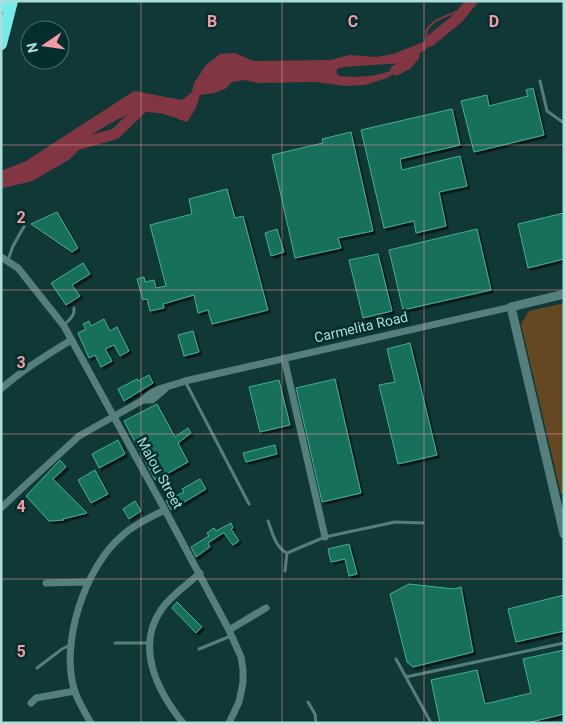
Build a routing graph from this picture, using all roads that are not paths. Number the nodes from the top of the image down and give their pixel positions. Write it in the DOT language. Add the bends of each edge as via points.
graph roads {
  1 [pos="2,1"];
  2 [pos="12,1"];
  3 [pos="1,6"];
  4 [pos="1,44"];
  5 [pos="540,81"];
  6 [pos="564,123"];
  7 [pos="26,224"];
  8 [pos="4,258"];
  9 [pos="564,294"];
  10 [pos="511,306"];
  11 [pos="74,308"];
  12 [pos="64,326"];
  13 [pos="71,340"];
  14 [pos="284,358"];
  15 [pos="185,381"];
  16 [pos="1,389"];
  17 [pos="114,415"];
  18 [pos="249,504"];
  19 [pos="1,508"];
  20 [pos="165,510"];
  21 [pos="268,521"];
  22 [pos="423,523"];
  23 [pos="564,534"];
  24 [pos="325,537"];
  25 [pos="287,553"];
  26 [pos="285,571"];
  27 [pos="200,573"];
  28 [pos="88,582"];
  29 [pos="46,583"];
  30 [pos="266,608"];
  31 [pos="230,633"];
  32 [pos="115,643"];
  33 [pos="149,643"];
  34 [pos="564,643"];
  35 [pos="71,644"];
  36 [pos="199,649"];
  37 [pos="396,659"];
  38 [pos="37,668"];
  39 [pos="406,677"];
  40 [pos="75,691"];
  41 [pos="31,702"];
  42 [pos="308,702"];
  43 [pos="90,723"];
  44 [pos="183,723"];
  45 [pos="229,723"];
  46 [pos="316,723"];
  47 [pos="431,723"];
  1 -- 3 [label="highway"];
  2 -- 4 [label="highway"];
  5 -- 6 [label="lane" via="547,111"];
  7 -- 8 [label="lane"];
  8 -- 12 [label="street, Malou Street" via="18,268"];
  9 -- 10 [label="street, Carmelita Road"];
  10 -- 14 [label="street, Carmelita Road"];
  10 -- 23 [label="street"];
  11 -- 12 [label="lane" via="72,317"];
  12 -- 13 [label="street, Malou Street"];
  13 -- 16 [label="street" via="38,360"];
  13 -- 17 [label="street, Malou Street"];
  14 -- 15 [label="street, Carmelita Road"];
  14 -- 24 [label="street"];
  15 -- 17 [label="street, Carmelita Road" via="157,388 143,400"];
  15 -- 18 [label="lane"];
  17 -- 19 [label="street, Carmelita Road" via="79,436"];
  17 -- 20 [label="street, Malou Street"];
  20 -- 27 [label="street, Malou Street"];
  20 -- 28 [label="street" via="122,535"];
  21 -- 25 [label="lane" via="277,543"];
  22 -- 24 [label="lane" via="395,522"];
  24 -- 25 [label="lane"];
  25 -- 26 [label="lane"];
  27 -- 31 [label="street, Malou Street"];
  27 -- 33 [label="street" via="162,608"];
  28 -- 29 [label="street"];
  28 -- 35 [label="street"];
  30 -- 31 [label="street"];
  31 -- 36 [label="lane"];
  31 -- 45 [label="street, Malou Street" via="241,657 243,683 239,702"];
  32 -- 33 [label="lane"];
  33 -- 44 [label="street" via="150,660 162,694"];
  34 -- 39 [label="lane"];
  35 -- 38 [label="lane"];
  35 -- 40 [label="street"];
  37 -- 39 [label="lane"];
  39 -- 47 [label="lane"];
  40 -- 41 [label="street" via="36,698"];
  40 -- 43 [label="street"];
  42 -- 46 [label="lane"];
}
